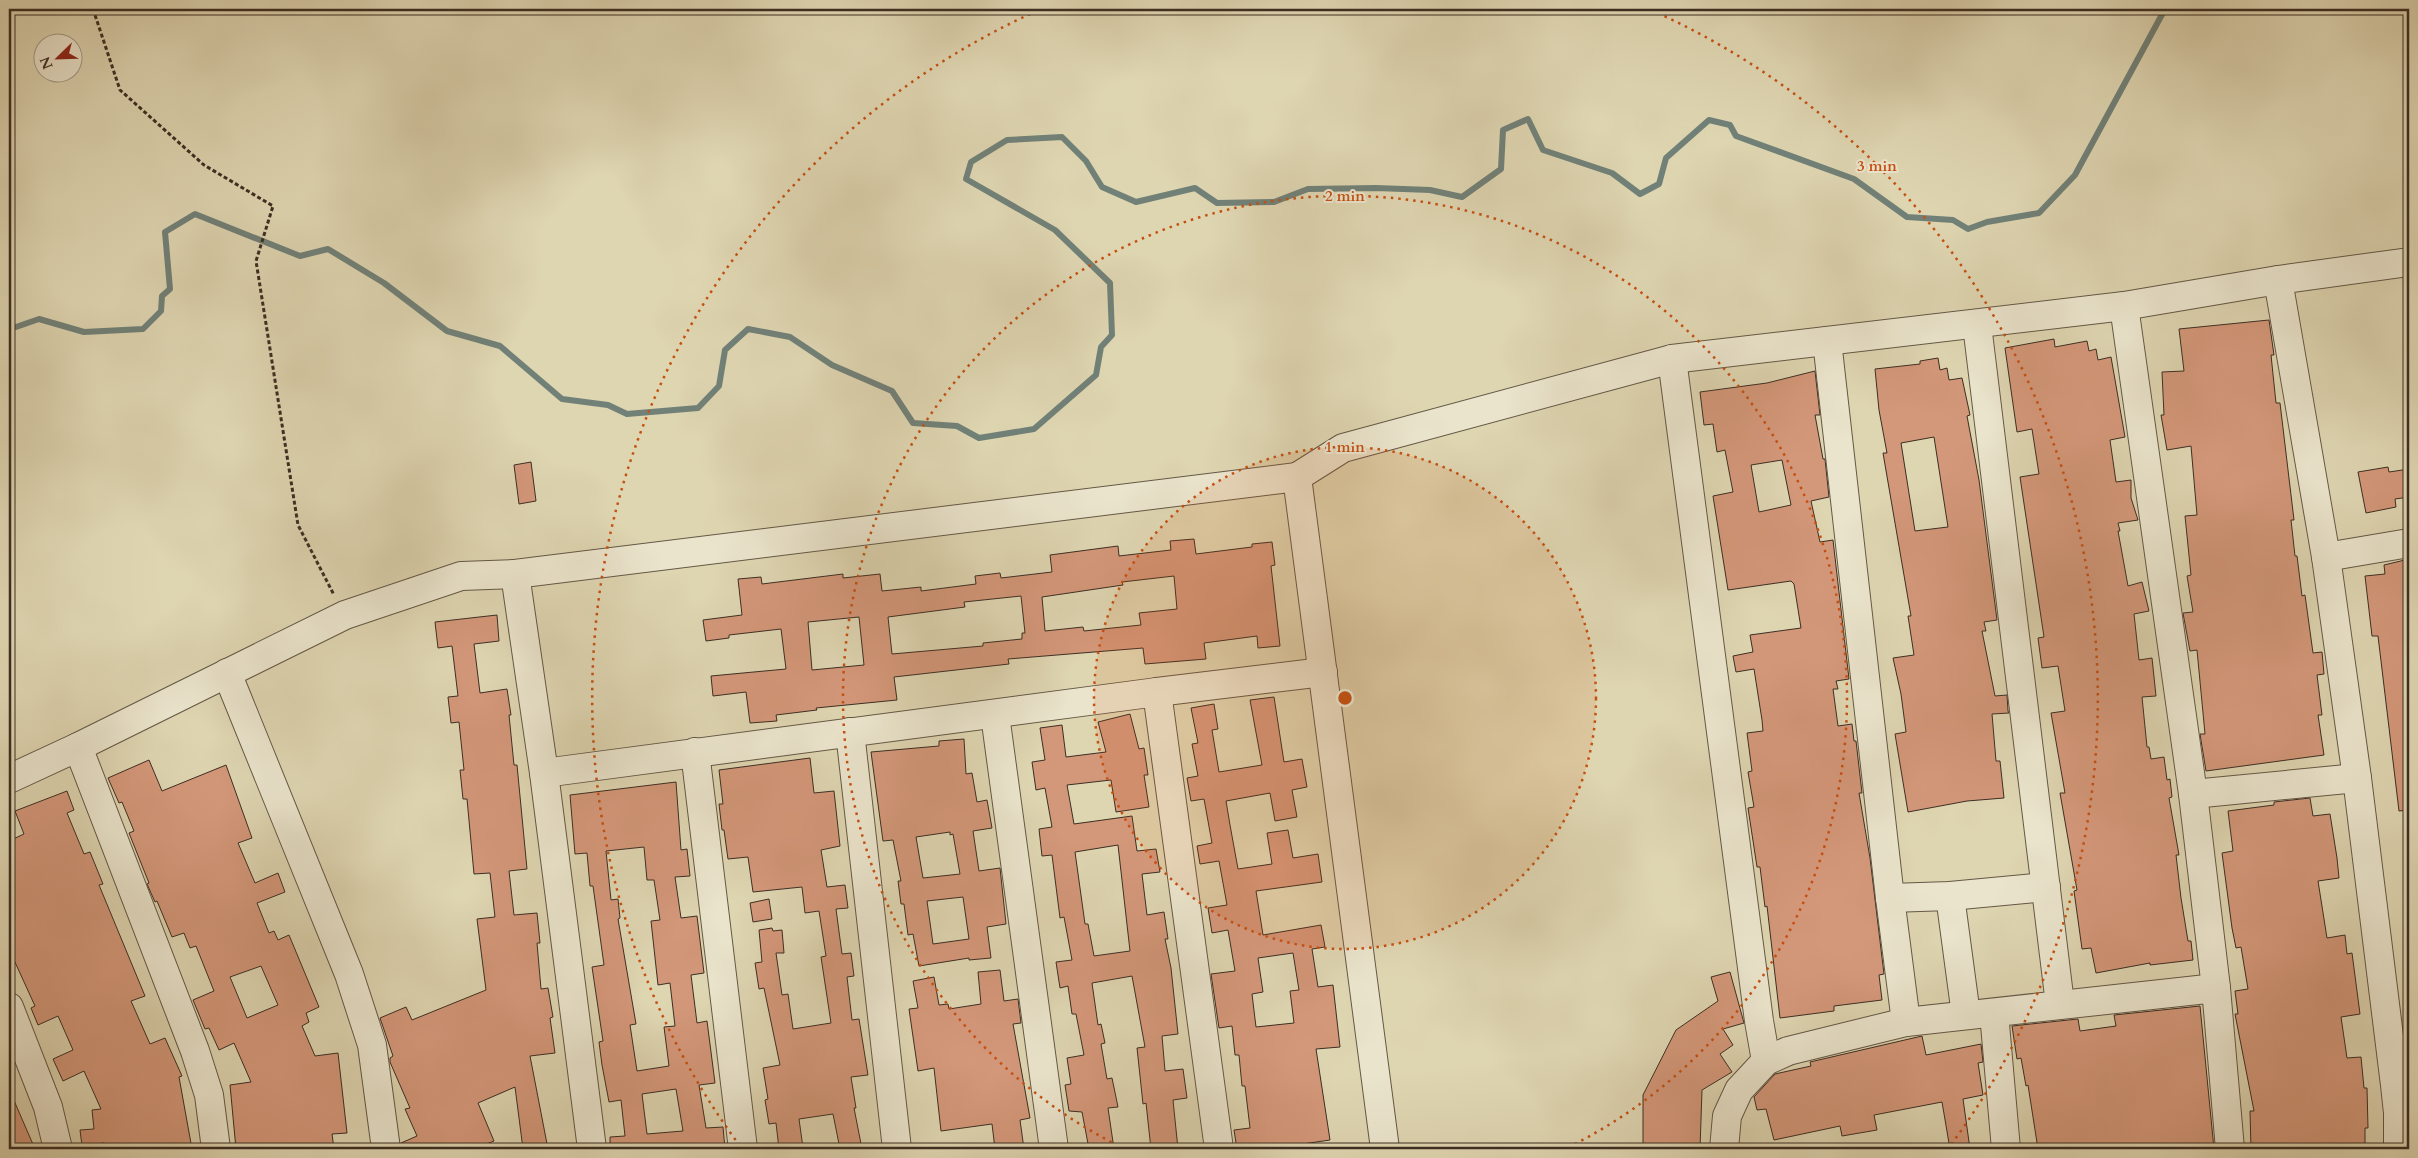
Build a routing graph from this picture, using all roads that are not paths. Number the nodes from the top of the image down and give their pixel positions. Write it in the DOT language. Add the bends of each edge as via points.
graph roads {
  1 [pos="2409,262"];
  2 [pos="2278,280"];
  3 [pos="2124,306"];
  4 [pos="1976,325"];
  5 [pos="1827,341"];
  6 [pos="1672,359"];
  7 [pos="1297,477"];
  8 [pos="2409,543"];
  9 [pos="2326,557"];
  10 [pos="515,574"];
  11 [pos="227,672"];
  12 [pos="1323,672"];
  13 [pos="1157,692"];
  14 [pos="995,715"];
  15 [pos="850,732"];
  16 [pos="78,747"];
  17 [pos="695,752"];
  18 [pos="544,773"];
  19 [pos="2357,778"];
  20 [pos="9,779"];
  21 [pos="2193,794"];
  22 [pos="2046,887"];
  23 [pos="1950,896"];
  24 [pos="1890,898"];
  25 [pos="2216,988"];
  26 [pos="2060,1004"];
  27 [pos="9,1007"];
  28 [pos="1994,1013"];
  29 [pos="1966,1015"];
  30 [pos="1906,1022"];
  31 [pos="1766,1061"];
  32 [pos="2404,1113"];
  33 [pos="58,1149"];
  34 [pos="216,1149"];
  35 [pos="386,1149"];
  36 [pos="592,1149"];
  37 [pos="743,1149"];
  38 [pos="897,1149"];
  39 [pos="1054,1149"];
  40 [pos="1219,1149"];
  41 [pos="1386,1149"];
  42 [pos="1724,1149"];
  43 [pos="2006,1149"];
  44 [pos="2230,1149"];
  45 [pos="2398,1149"];
  1 -- 2 [label="street"];
  2 -- 3 [label="street"];
  2 -- 9 [label="street"];
  3 -- 4 [label="street"];
  3 -- 21 [label="street"];
  4 -- 5 [label="street"];
  4 -- 22 [label="street"];
  5 -- 6 [label="street"];
  5 -- 24 [label="street"];
  6 -- 7 [label="street" via="1343,448"];
  6 -- 31 [label="street"];
  7 -- 10 [label="street"];
  7 -- 12 [label="street"];
  8 -- 9 [label="street"];
  9 -- 19 [label="street"];
  10 -- 11 [label="street" via="461,576 345,615"];
  10 -- 18 [label="street"];
  11 -- 16 [label="street"];
  11 -- 35 [label="street" via="349,974 372,1045"];
  12 -- 13 [label="street"];
  12 -- 41 [label="street"];
  13 -- 14 [label="street"];
  13 -- 40 [label="street"];
  14 -- 15 [label="street"];
  14 -- 39 [label="street"];
  15 -- 17 [label="street"];
  15 -- 38 [label="street"];
  16 -- 20 [label="street"];
  16 -- 34 [label="street" via="195,1052 209,1095"];
  17 -- 18 [label="street"];
  17 -- 37 [label="street"];
  18 -- 36 [label="street"];
  19 -- 21 [label="street"];
  19 -- 32 [label="street"];
  21 -- 25 [label="street"];
  22 -- 23 [label="street"];
  22 -- 26 [label="street"];
  23 -- 24 [label="street"];
  23 -- 29 [label="street"];
  24 -- 30 [label="street"];
  25 -- 26 [label="street"];
  25 -- 44 [label="street"];
  26 -- 28 [label="street"];
  27 -- 33 [label="street" via="48,1107"];
  28 -- 29 [label="street"];
  28 -- 43 [label="street"];
  29 -- 30 [label="street"];
  30 -- 31 [label="street" via="1788,1051"];
  31 -- 42 [label="street" via="1739,1090 1727,1116"];
  32 -- 45 [label="street"];
}
